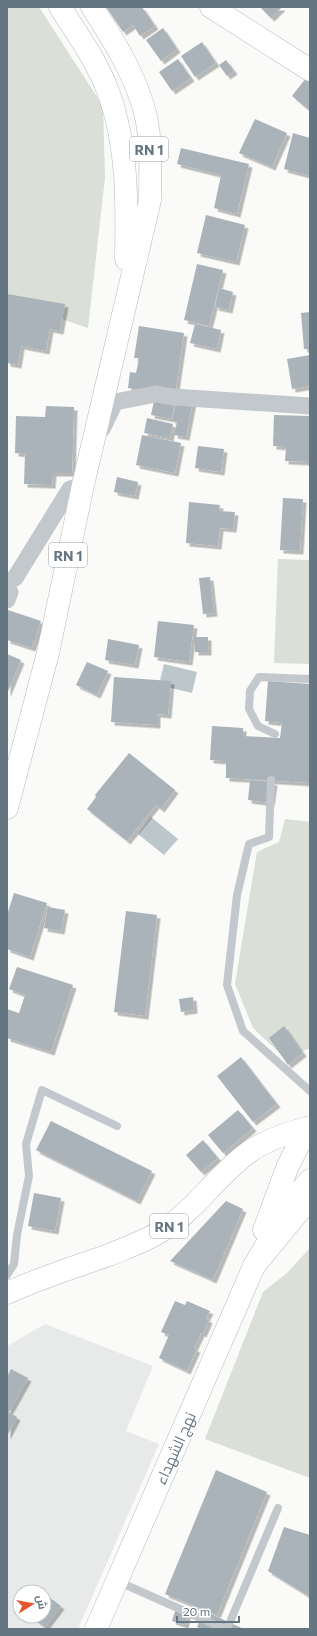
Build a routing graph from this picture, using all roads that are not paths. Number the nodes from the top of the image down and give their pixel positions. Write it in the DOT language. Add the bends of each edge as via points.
graph roads {
  1 [pos="45,7"];
  2 [pos="60,7"];
  3 [pos="92,7"];
  4 [pos="211,7"];
  5 [pos="86,48"];
  6 [pos="310,70"];
  7 [pos="126,300"];
  8 [pos="310,406"];
  9 [pos="93,445"];
  10 [pos="83,485"];
  11 [pos="7,582"];
  12 [pos="7,590"];
  13 [pos="7,600"];
  14 [pos="310,679"];
  15 [pos="275,734"];
  16 [pos="271,780"];
  17 [pos="8,800"];
  18 [pos="310,1091"];
  19 [pos="117,1126"];
  20 [pos="308,1127"];
  21 [pos="310,1180"];
  22 [pos="310,1198"];
  23 [pos="254,1266"];
  24 [pos="7,1275"];
  25 [pos="7,1293"];
  26 [pos="278,1508"];
  27 [pos="116,1581"];
  28 [pos="96,1629"];
  29 [pos="226,1629"];
  1 -- 5 [label="main road" via="61,28"];
  2 -- 5 [label="main road, RN 1"];
  3 -- 7 [label="main road, RN 1" via="115,42 133,79 146,117 150,200"];
  4 -- 6 [label="main road"];
  5 -- 7 [label="main road, RN 1" via="109,94 119,131 127,195"];
  7 -- 9 [label="main road, RN 1"];
  8 -- 9 [label="street" via="156,394 115,402"];
  9 -- 10 [label="main road, RN 1"];
  10 -- 11 [label="street" via="70,489 15,578"];
  10 -- 17 [label="main road, RN 1" via="48,653"];
  12 -- 13 [label="street" via="10,592"];
  14 -- 15 [label="lane" via="259,677 250,692 248,709 258,726"];
  16 -- 18 [label="lane" via="269,837 249,844 237,895 227,984 242,1031"];
  19 -- 24 [label="lane" via="42,1090 26,1144 29,1176 14,1264"];
  20 -- 23 [label="main road" via="276,1195"];
  20 -- 25 [label="main road, RN 1" via="248,1152 193,1206 157,1234 127,1248"];
  21 -- 23 [label="main road" via="292,1201"];
  22 -- 23 [label="main road"];
  23 -- 27 [label="main road, نهج الشهداء"];
  26 -- 29 [label="lane"];
  27 -- 28 [label="main road, نهج الشهداء"];
  27 -- 29 [label="lane"];
}
